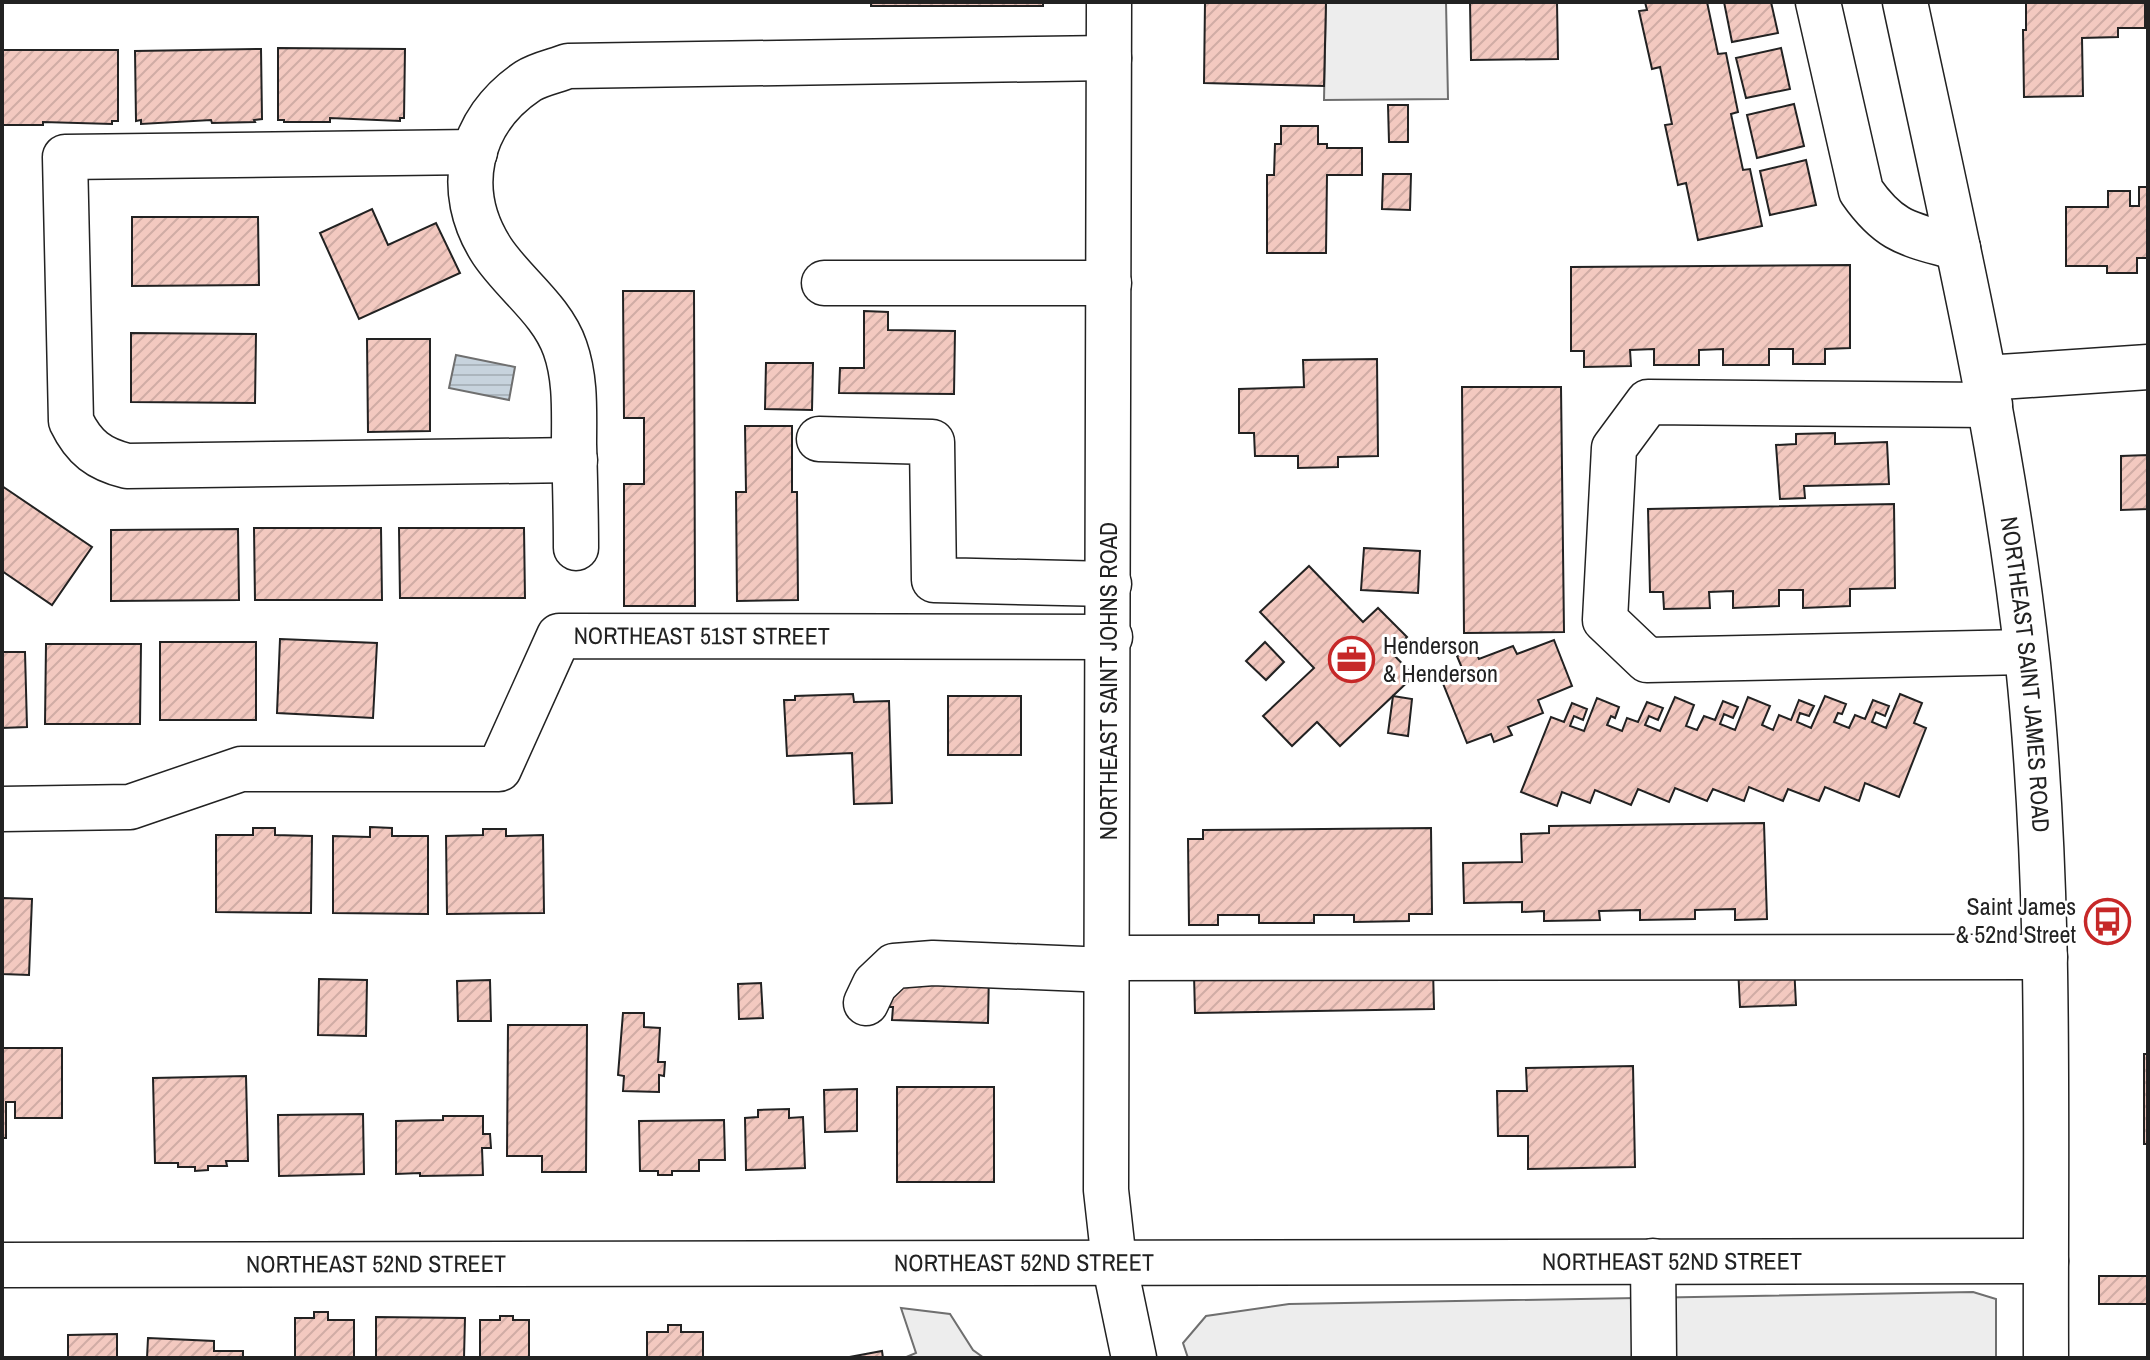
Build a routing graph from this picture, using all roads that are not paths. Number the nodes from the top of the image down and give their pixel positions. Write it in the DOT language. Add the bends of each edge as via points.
graph roads {
  1 [pos="1109,2"];
  2 [pos="1818,2"];
  3 [pos="1905,2"];
  4 [pos="1109,58"];
  5 [pos="475,152"];
  6 [pos="1958,248"];
  7 [pos="824,283"];
  8 [pos="1109,283"];
  9 [pos="2148,367"];
  10 [pos="1988,392"];
  11 [pos="819,439"];
  12 [pos="575,460"];
  13 [pos="576,548"];
  14 [pos="1109,584"];
  15 [pos="1110,637"];
  16 [pos="2026,652"];
  17 [pos="2,809"];
  18 [pos="2045,957"];
  19 [pos="1108,964"];
  20 [pos="866,1003"];
  21 [pos="1653,1261"];
  22 [pos="2046,1261"];
  23 [pos="1114,1262"];
  24 [pos="2,1265"];
  25 [pos="1134,1358"];
  26 [pos="1654,1358"];
  27 [pos="2046,1358"];
  1 -- 4 [label="street, NORTHEAST SAINT JOHNS ROAD"];
  2 -- 6 [label="street" via="1861,191 1877,214 1899,231"];
  3 -- 6 [label="street, NORTHEAST SAINT JAMES ROAD"];
  4 -- 5 [label="street" via="568,66 530,79 499,104 478,136"];
  4 -- 8 [label="street, NORTHEAST SAINT JOHNS ROAD"];
  5 -- 12 [label="street" via="469,175 474,214 491,249 545,312 564,345 574,383"];
  5 -- 12 [label="street" via="65,157 71,421 92,452 127,466"];
  6 -- 10 [label="street, NORTHEAST SAINT JAMES ROAD"];
  7 -- 8 [label="street"];
  8 -- 14 [label="street, NORTHEAST SAINT JOHNS ROAD"];
  9 -- 10 [label="street"];
  10 -- 16 [label="street, NORTHEAST SAINT JAMES ROAD"];
  10 -- 16 [label="street" via="1648,402 1614,448 1605,620 1647,660"];
  11 -- 14 [label="street" via="932,442 934,580"];
  12 -- 13 [label="street"];
  14 -- 15 [label="street, NORTHEAST SAINT JOHNS ROAD"];
  15 -- 17 [label="street, NORTHEAST 51ST STREET" via="559,636 499,769 241,769 130,807"];
  15 -- 19 [label="street, NORTHEAST SAINT JOHNS ROAD"];
  16 -- 18 [label="street, NORTHEAST SAINT JAMES ROAD"];
  18 -- 19 [label="street"];
  18 -- 22 [label="street, NORTHEAST SAINT JAMES ROAD"];
  19 -- 20 [label="street" via="894,966 875,984"];
  19 -- 23 [label="street, NORTHEAST SAINT JOHNS ROAD" via="1106,1190"];
  21 -- 22 [label="street, NORTHEAST 52ND STREET"];
  21 -- 23 [label="street, NORTHEAST 52ND STREET"];
  21 -- 26 [label="street"];
  22 -- 27 [label="street, NORTHEAST SAINT JAMES ROAD"];
  23 -- 24 [label="street, NORTHEAST 52ND STREET"];
  23 -- 25 [label="street, NORTHEAST SAINT JOHNS ROAD"];
}
